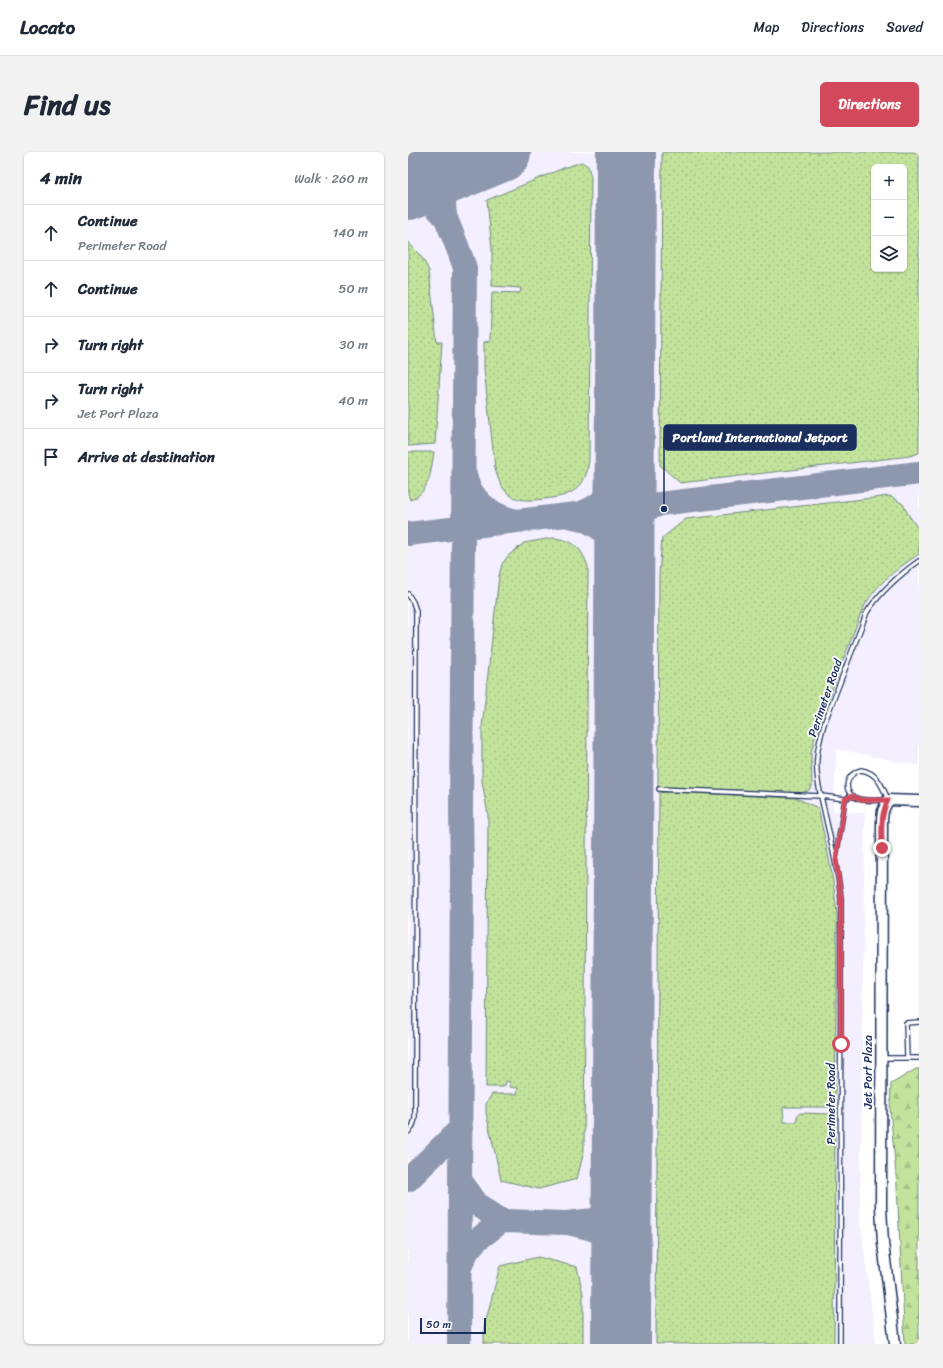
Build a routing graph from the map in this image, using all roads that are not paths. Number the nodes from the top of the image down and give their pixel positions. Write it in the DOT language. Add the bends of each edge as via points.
graph roads {
  1 [pos="919,561"];
  2 [pos="408,594"];
  3 [pos="659,789"];
  4 [pos="821,796"];
  5 [pos="852,796"];
  6 [pos="845,799"];
  7 [pos="888,800"];
  8 [pos="919,801"];
  9 [pos="836,861"];
  10 [pos="919,1022"];
  11 [pos="881,1058"];
  12 [pos="907,1058"];
  13 [pos="919,1058"];
  14 [pos="408,1132"];
  15 [pos="840,1344"];
  16 [pos="896,1344"];
  1 -- 4 [label="lane, Perimeter Road" via="885,588 867,612 820,739 817,758"];
  2 -- 14 [label="lane" via="416,611 415,1119"];
  3 -- 4 [label="lane"];
  4 -- 6 [label="lane"];
  4 -- 9 [label="lane, Perimeter Road"];
  5 -- 6 [label="lane"];
  5 -- 7 [label="lane" via="861,800"];
  5 -- 7 [label="lane" via="848,787 849,777 857,771 866,770 883,785"];
  6 -- 9 [label="lane"];
  7 -- 8 [label="street"];
  7 -- 11 [label="street, Jet Port Plaza" via="882,819"];
  9 -- 15 [label="lane, Perimeter Road" via="842,918"];
  10 -- 12 [label="lane" via="906,1023"];
  11 -- 12 [label="lane"];
  11 -- 16 [label="street, Jet Port Plaza" via="881,1207"];
  12 -- 13 [label="lane"];
}
